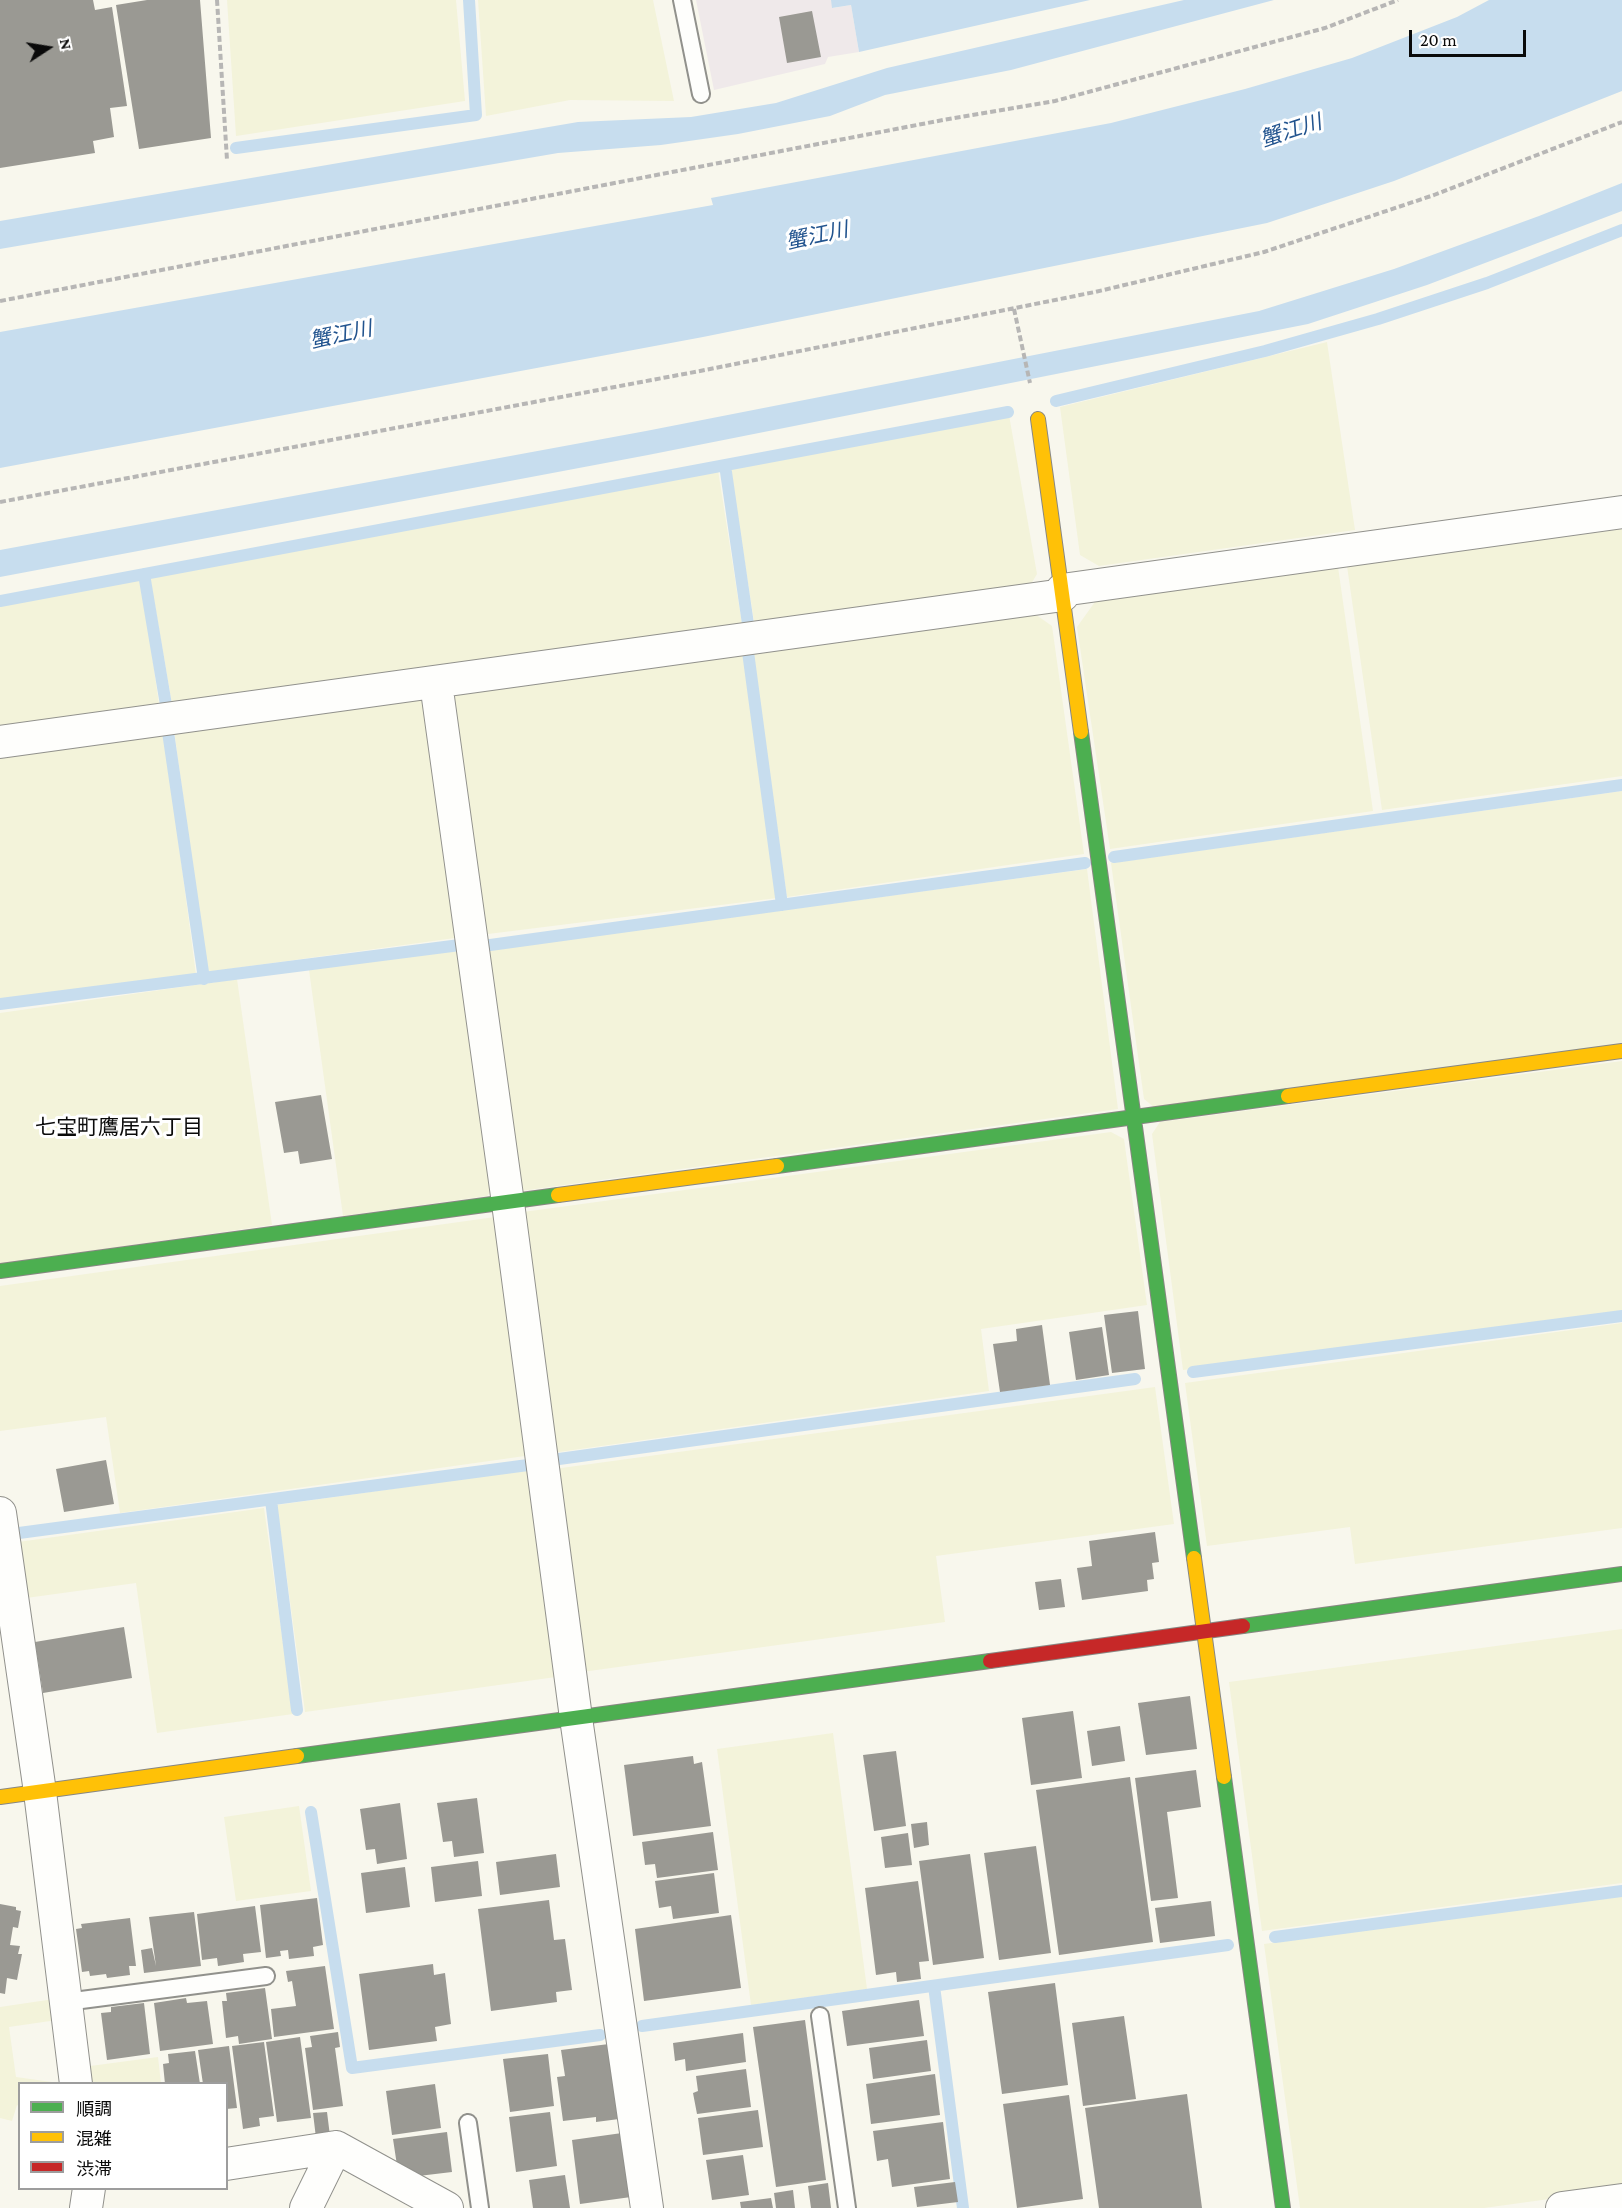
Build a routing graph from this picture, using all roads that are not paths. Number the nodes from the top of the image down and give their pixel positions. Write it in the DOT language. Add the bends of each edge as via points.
graph roads {
  1 [pos="681,0"];
  2 [pos="701,94"];
  3 [pos="1038,419"];
  4 [pos="1622,512"];
  5 [pos="1062,592"];
  6 [pos="436,683"];
  7 [pos="0,742"];
  8 [pos="1622,1051"];
  9 [pos="1133,1116"];
  10 [pos="508,1203"];
  11 [pos="0,1271"];
  12 [pos="0,1513"];
  13 [pos="1622,1574"];
  14 [pos="1203,1631"];
  15 [pos="576,1718"];
  16 [pos="40,1792"];
  17 [pos="0,1797"];
  18 [pos="266,1976"];
  19 [pos="66,2002"];
  20 [pos="820,2016"];
  21 [pos="76,2082"];
  22 [pos="468,2123"];
  23 [pos="336,2147"];
  24 [pos="228,2164"];
  25 [pos="88,2190"];
  26 [pos="1622,2200"];
  27 [pos="86,2208"];
  28 [pos="306,2208"];
  29 [pos="447,2208"];
  30 [pos="480,2208"];
  31 [pos="647,2208"];
  32 [pos="847,2208"];
  33 [pos="1283,2208"];
  34 [pos="1562,2208"];
  1 -- 2 [label="lane"];
  3 -- 5 [label="street"];
  4 -- 5 [label="street"];
  5 -- 6 [label="street"];
  5 -- 9 [label="street"];
  6 -- 7 [label="street"];
  6 -- 10 [label="street"];
  8 -- 9 [label="street"];
  9 -- 10 [label="street"];
  9 -- 14 [label="street"];
  10 -- 11 [label="street"];
  10 -- 15 [label="street"];
  12 -- 16 [label="street"];
  13 -- 14 [label="street"];
  14 -- 15 [label="street"];
  14 -- 33 [label="street"];
  15 -- 16 [label="street"];
  15 -- 31 [label="street"];
  16 -- 17 [label="street"];
  16 -- 19 [label="street"];
  18 -- 19 [label="lane"];
  19 -- 21 [label="street"];
  20 -- 32 [label="lane"];
  22 -- 30 [label="lane"];
  23 -- 24 [label="street"];
  23 -- 28 [label="street"];
  23 -- 29 [label="street"];
  25 -- 27 [label="street"];
  26 -- 34 [label="street"];
}
